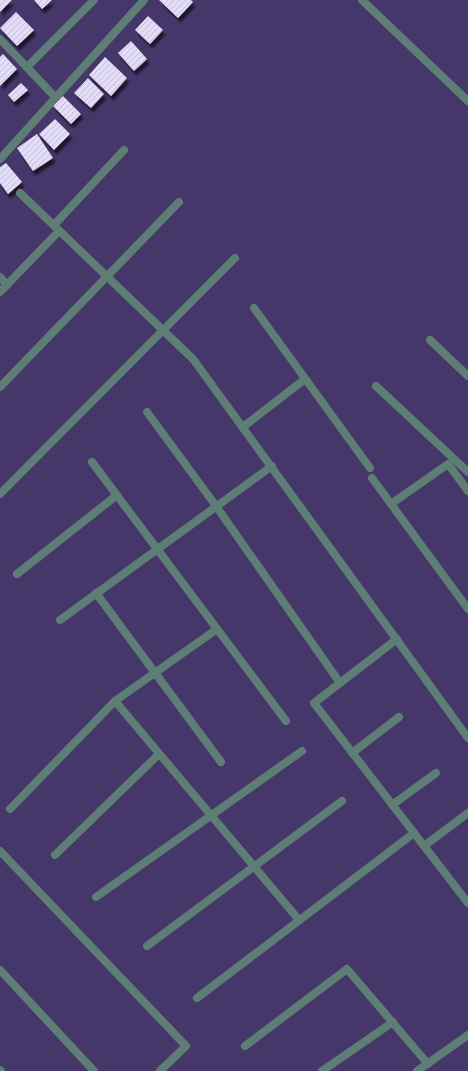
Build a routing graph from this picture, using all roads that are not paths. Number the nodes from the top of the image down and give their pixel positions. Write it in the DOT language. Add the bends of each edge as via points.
graph roads {
  1 [pos="94,0"];
  2 [pos="144,0"];
  3 [pos="362,0"];
  4 [pos="0,39"];
  5 [pos="30,69"];
  6 [pos="56,97"];
  7 [pos="468,101"];
  8 [pos="124,150"];
  9 [pos="0,160"];
  10 [pos="20,193"];
  11 [pos="179,202"];
  12 [pos="57,228"];
  13 [pos="235,258"];
  14 [pos="107,276"];
  15 [pos="0,277"];
  16 [pos="8,285"];
  17 [pos="0,292"];
  18 [pos="254,308"];
  19 [pos="163,330"];
  20 [pos="430,340"];
  21 [pos="468,376"];
  22 [pos="305,379"];
  23 [pos="376,386"];
  24 [pos="0,387"];
  25 [pos="148,412"];
  26 [pos="244,427"];
  27 [pos="92,462"];
  28 [pos="272,466"];
  29 [pos="370,468"];
  30 [pos="468,472"];
  31 [pos="372,478"];
  32 [pos="468,492"];
  33 [pos="0,494"];
  34 [pos="117,495"];
  35 [pos="391,504"];
  36 [pos="216,506"];
  37 [pos="157,549"];
  38 [pos="18,574"];
  39 [pos="96,593"];
  40 [pos="468,609"];
  41 [pos="60,620"];
  42 [pos="217,629"];
  43 [pos="397,639"];
  44 [pos="155,672"];
  45 [pos="340,683"];
  46 [pos="115,701"];
  47 [pos="399,717"];
  48 [pos="286,721"];
  49 [pos="468,738"];
  50 [pos="302,751"];
  51 [pos="352,753"];
  52 [pos="160,754"];
  53 [pos="222,762"];
  54 [pos="436,773"];
  55 [pos="342,801"];
  56 [pos="392,805"];
  57 [pos="10,809"];
  58 [pos="468,814"];
  59 [pos="211,815"];
  60 [pos="414,833"];
  61 [pos="424,846"];
  62 [pos="0,851"];
  63 [pos="55,855"];
  64 [pos="254,866"];
  65 [pos="465,894"];
  66 [pos="96,897"];
  67 [pos="468,903"];
  68 [pos="299,920"];
  69 [pos="147,946"];
  70 [pos="0,970"];
  71 [pos="197,998"];
  72 [pos="393,1022"];
  73 [pos="468,1035"];
  74 [pos="245,1046"];
  75 [pos="428,1064"];
  76 [pos="94,1071"];
  77 [pos="160,1071"];
  78 [pos="322,1071"];
  79 [pos="417,1071"];
  1 -- 5 [label="street"];
  2 -- 6 [label="street"];
  3 -- 7 [label="street"];
  4 -- 5 [label="street"];
  5 -- 6 [label="street"];
  6 -- 9 [label="street"];
  8 -- 12 [label="street"];
  10 -- 12 [label="street"];
  11 -- 14 [label="street"];
  12 -- 14 [label="street"];
  12 -- 16 [label="street"];
  13 -- 19 [label="street"];
  14 -- 19 [label="street"];
  14 -- 24 [label="street"];
  15 -- 16 [label="street"];
  16 -- 17 [label="street"];
  18 -- 22 [label="street"];
  19 -- 26 [label="street" via="194,359"];
  19 -- 33 [label="street"];
  20 -- 21 [label="street"];
  22 -- 26 [label="street"];
  22 -- 29 [label="street"];
  23 -- 30 [label="street"];
  25 -- 36 [label="street"];
  26 -- 28 [label="street"];
  27 -- 34 [label="street"];
  28 -- 36 [label="street"];
  28 -- 43 [label="street"];
  31 -- 35 [label="street"];
  32 -- 35 [label="street" via="448,464"];
  34 -- 37 [label="street"];
  34 -- 38 [label="street"];
  35 -- 40 [label="street"];
  36 -- 37 [label="street"];
  36 -- 45 [label="street"];
  37 -- 39 [label="street"];
  37 -- 42 [label="street"];
  39 -- 41 [label="street"];
  39 -- 44 [label="street"];
  42 -- 44 [label="street"];
  42 -- 48 [label="street"];
  43 -- 45 [label="street"];
  43 -- 49 [label="street"];
  44 -- 46 [label="street"];
  44 -- 53 [label="street"];
  45 -- 51 [label="street" via="314,703"];
  46 -- 52 [label="street"];
  46 -- 57 [label="street"];
  47 -- 51 [label="street"];
  50 -- 59 [label="street"];
  51 -- 56 [label="street"];
  52 -- 59 [label="street"];
  52 -- 63 [label="street"];
  54 -- 56 [label="street"];
  55 -- 64 [label="street"];
  56 -- 60 [label="street"];
  58 -- 61 [label="street"];
  59 -- 64 [label="street"];
  59 -- 66 [label="street"];
  60 -- 61 [label="street"];
  60 -- 68 [label="street"];
  61 -- 65 [label="street"];
  62 -- 77 [label="street" via="186,1046"];
  64 -- 68 [label="street"];
  64 -- 69 [label="street"];
  65 -- 67 [label="street"];
  68 -- 71 [label="street"];
  70 -- 76 [label="street"];
  72 -- 74 [label="street" via="346,969"];
  72 -- 75 [label="street"];
  72 -- 78 [label="street"];
  73 -- 75 [label="street"];
  75 -- 79 [label="street"];
}
